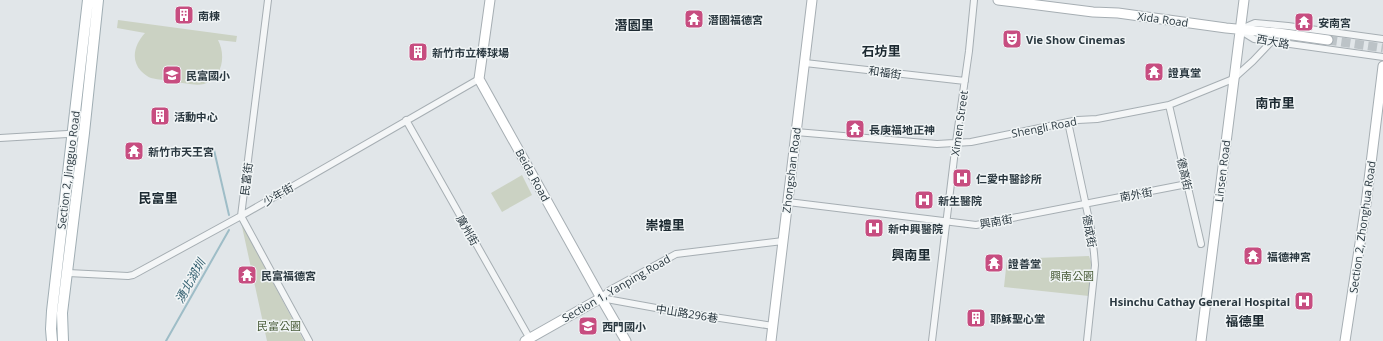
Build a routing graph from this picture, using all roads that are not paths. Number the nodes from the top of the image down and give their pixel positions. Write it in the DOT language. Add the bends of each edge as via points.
graph roads {
  1 [pos="88,0"];
  2 [pos="98,0"];
  3 [pos="268,0"];
  4 [pos="490,0"];
  5 [pos="812,0"];
  6 [pos="974,0"];
  7 [pos="998,0"];
  8 [pos="1244,0"];
  9 [pos="1240,30"];
  10 [pos="1383,39"];
  11 [pos="1328,40"];
  12 [pos="1271,42"];
  13 [pos="1383,57"];
  14 [pos="804,62"];
  15 [pos="1383,66"];
  16 [pos="479,79"];
  17 [pos="1233,79"];
  18 [pos="965,81"];
  19 [pos="1170,104"];
  20 [pos="406,120"];
  21 [pos="1068,122"];
  22 [pos="796,132"];
  23 [pos="72,133"];
  24 [pos="84,133"];
  25 [pos="0,138"];
  26 [pos="956,142"];
  27 [pos="1187,184"];
  28 [pos="788,202"];
  29 [pos="1085,203"];
  30 [pos="241,216"];
  31 [pos="947,221"];
  32 [pos="783,241"];
  33 [pos="1201,244"];
  34 [pos="68,273"];
  35 [pos="601,298"];
  36 [pos="773,326"];
  37 [pos="528,340"];
  38 [pos="52,341"];
  39 [pos="63,341"];
  40 [pos="310,341"];
  41 [pos="626,341"];
  42 [pos="771,341"];
  43 [pos="932,341"];
  44 [pos="1087,341"];
  45 [pos="1201,341"];
  46 [pos="1345,341"];
  1 -- 23 [label="main road, Section 2, Jingguo Road"];
  2 -- 24 [label="main road, Section 2, Jingguo Road"];
  3 -- 30 [label="street, 民富街"];
  4 -- 16 [label="street"];
  5 -- 14 [label="street, Zhongshan Road"];
  6 -- 18 [label="street, Ximen Street"];
  7 -- 9 [label="street, Xida Road"];
  8 -- 9 [label="street, Linsen Road"];
  9 -- 10 [label="street, 西大路" via="1255,22"];
  9 -- 11 [label="street, Xida Road"];
  9 -- 12 [label="street, 西大路" via="1254,39"];
  9 -- 17 [label="street, Linsen Road"];
  12 -- 13 [label="street, 西大路"];
  12 -- 17 [label="street, Shengli Road"];
  14 -- 18 [label="street, 和福街"];
  14 -- 22 [label="street, Zhongshan Road"];
  15 -- 46 [label="street, Section 2, Zhonghua Road" via="1366,204"];
  16 -- 20 [label="street, 少年街"];
  16 -- 35 [label="street, Beida Road"];
  17 -- 19 [label="street, Shengli Road"];
  17 -- 45 [label="street, Linsen Road"];
  18 -- 26 [label="street, Ximen Street"];
  19 -- 21 [label="street, Shengli Road" via="1097,119"];
  19 -- 27 [label="street, 德高街"];
  20 -- 30 [label="street, 少年街"];
  20 -- 37 [label="street, 廣州街"];
  21 -- 26 [label="street, Shengli Road" via="971,142"];
  21 -- 29 [label="street, 德成街"];
  22 -- 26 [label="street, Shengli Road" via="937,144"];
  22 -- 28 [label="street, Zhongshan Road"];
  23 -- 24 [label="street"];
  23 -- 25 [label="street"];
  23 -- 38 [label="main road, Section 2, Jingguo Road" via="52,311"];
  24 -- 34 [label="main road, Section 2, Jingguo Road"];
  26 -- 31 [label="street, Ximen Street"];
  27 -- 29 [label="street, 南外街"];
  27 -- 33 [label="street, 德高街"];
  28 -- 31 [label="street, 興南街"];
  28 -- 32 [label="street, Zhongshan Road"];
  29 -- 31 [label="street, 興南街" via="976,225"];
  29 -- 44 [label="street, 德成街" via="1095,265"];
  30 -- 34 [label="street, 少年街" via="133,275"];
  30 -- 40 [label="street"];
  31 -- 43 [label="street, Ximen Street"];
  32 -- 35 [label="street, Section 1, Yanping Road" via="676,254 610,290"];
  32 -- 36 [label="street, Zhongshan Road"];
  34 -- 39 [label="main road, Section 2, Jingguo Road" via="62,313"];
  35 -- 36 [label="street, 中山路296巷"];
  35 -- 37 [label="street, Section 1, Yanping Road"];
  35 -- 41 [label="street, Beida Road"];
  36 -- 42 [label="street, Zhongshan Road"];
}
